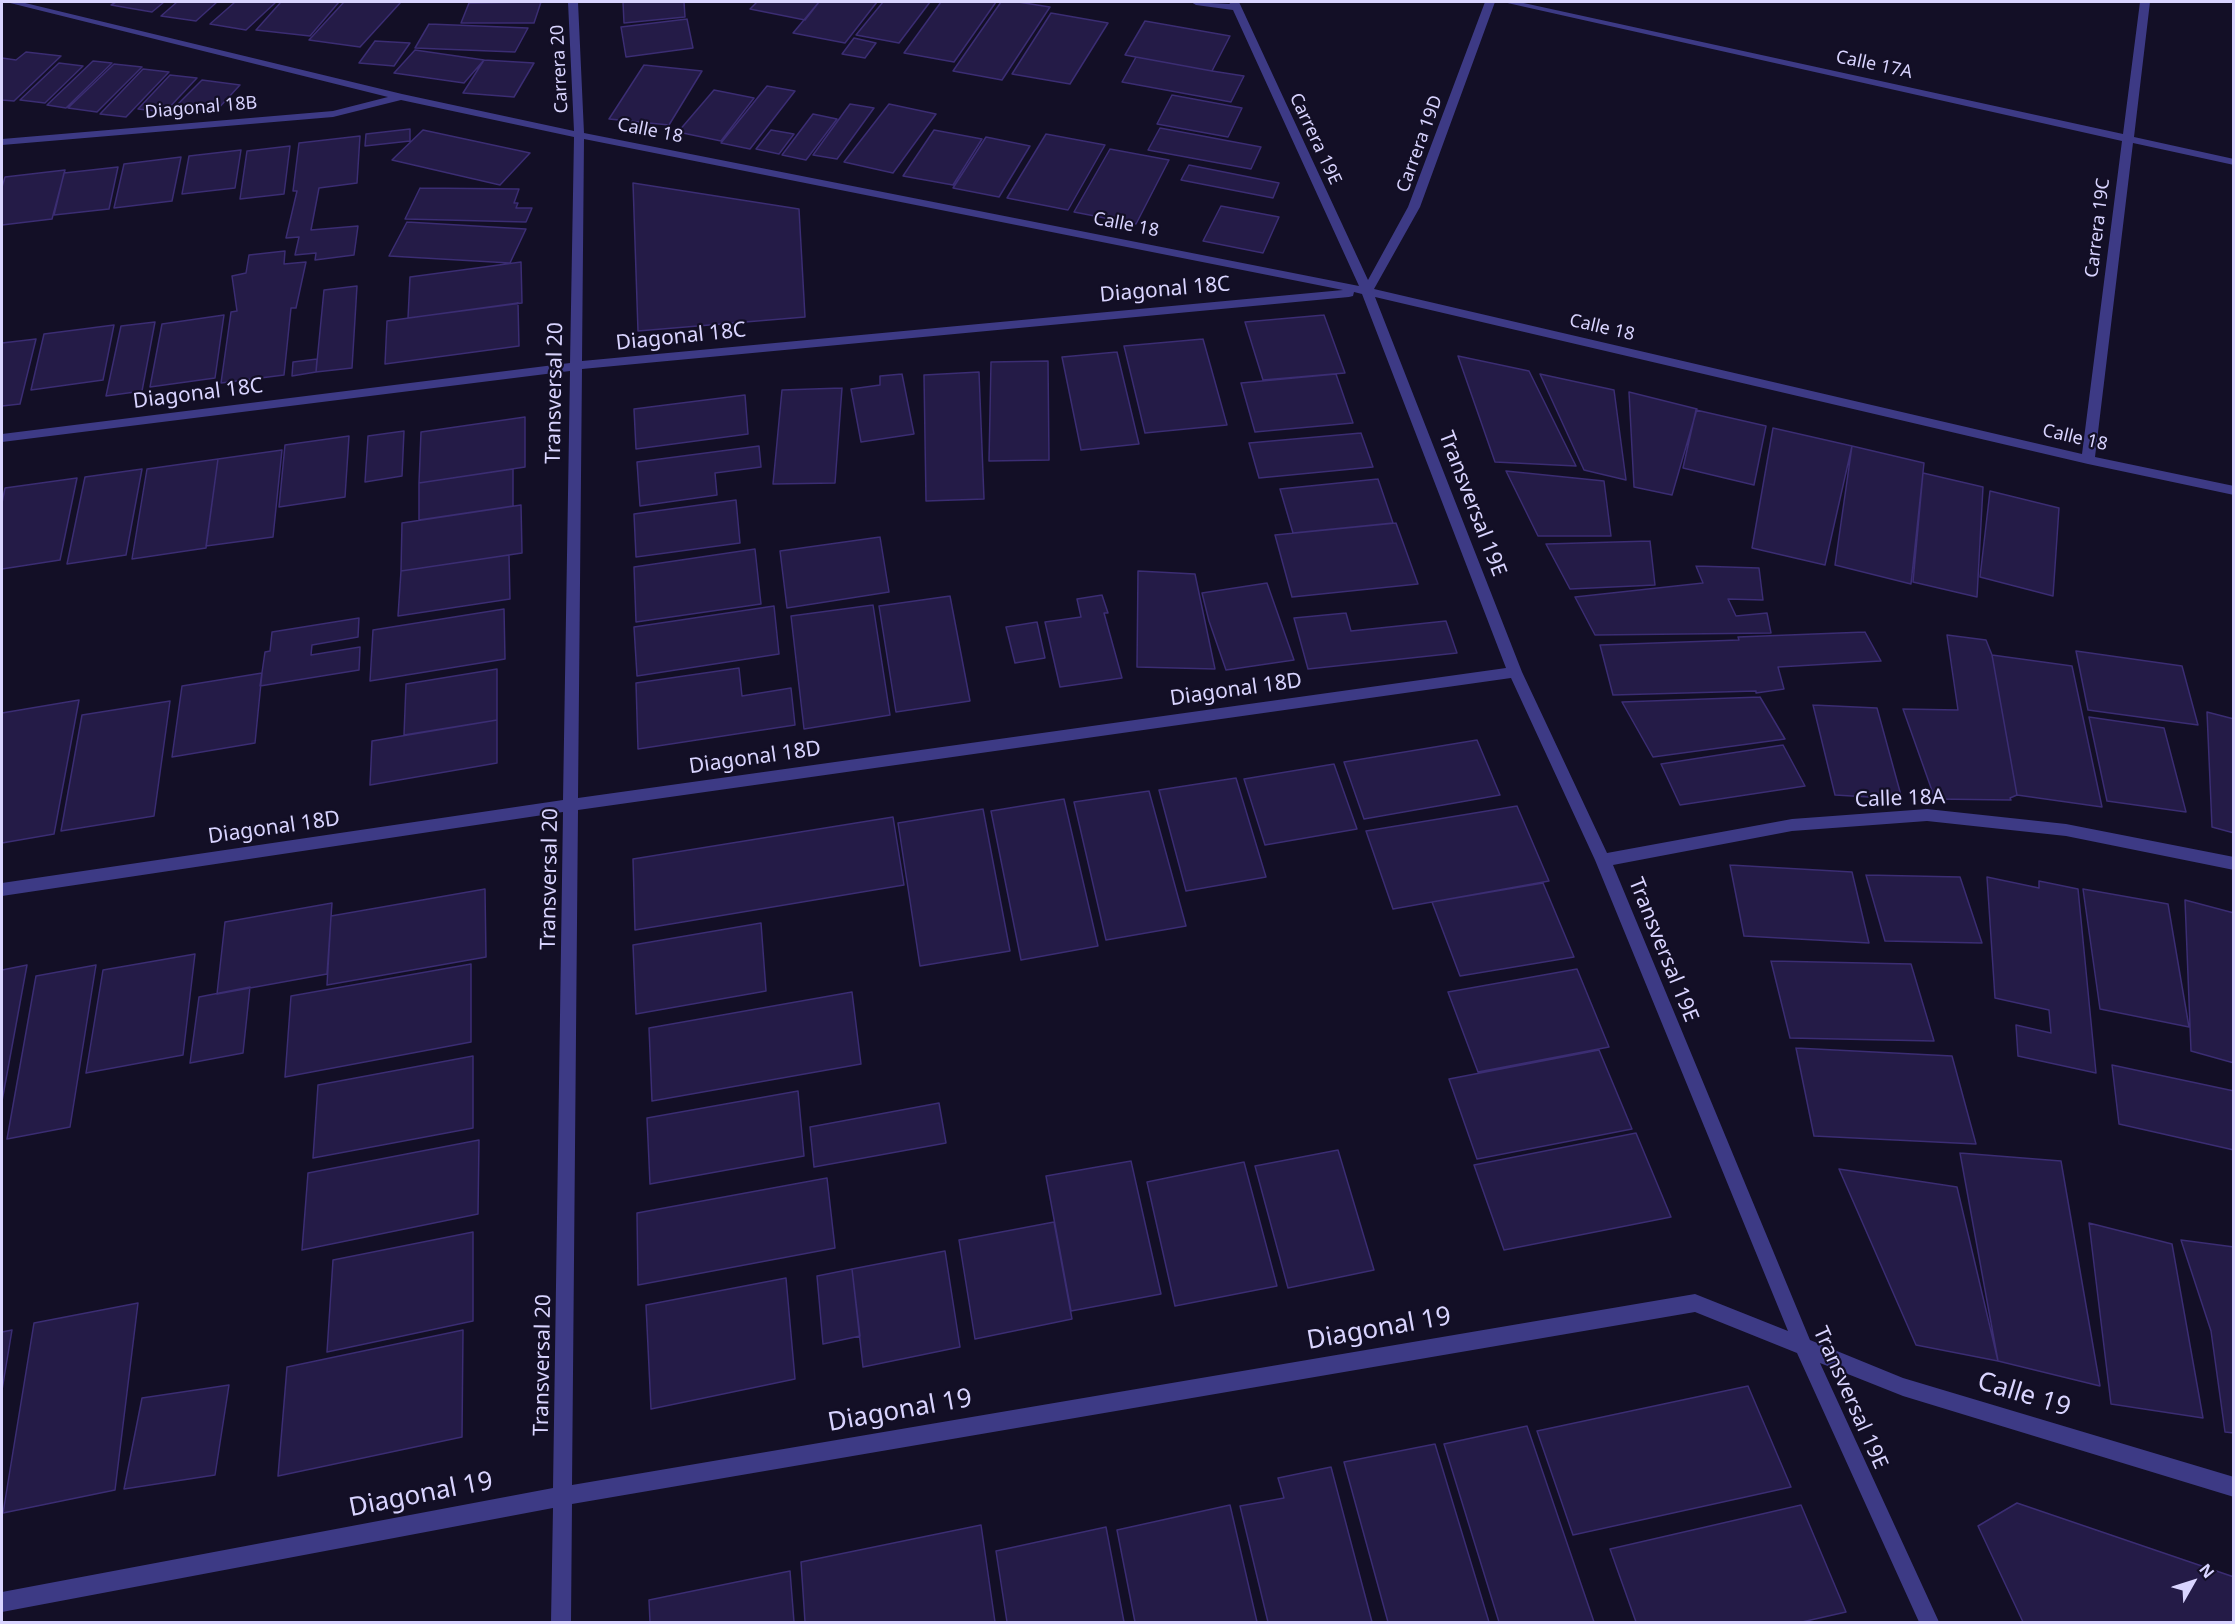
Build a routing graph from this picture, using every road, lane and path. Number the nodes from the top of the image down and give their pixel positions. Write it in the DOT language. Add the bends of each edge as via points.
graph roads {
  1 [pos="11,2"];
  2 [pos="573,2"];
  3 [pos="1196,2"];
  4 [pos="1490,2"];
  5 [pos="1508,2"];
  6 [pos="2145,2"];
  7 [pos="1236,5"];
  8 [pos="402,97"];
  9 [pos="579,135"];
  10 [pos="2128,138"];
  11 [pos="2,142"];
  12 [pos="2234,162"];
  13 [pos="1367,291"];
  14 [pos="576,366"];
  15 [pos="2,438"];
  16 [pos="2088,460"];
  17 [pos="2234,491"];
  18 [pos="1515,672"];
  19 [pos="572,805"];
  20 [pos="1603,860"];
  21 [pos="2234,864"];
  22 [pos="2,889"];
  23 [pos="1803,1346"];
  24 [pos="2234,1487"];
  25 [pos="562,1496"];
  26 [pos="2,1602"];
  27 [pos="561,1623"];
  28 [pos="1929,1623"];
  1 -- 8 [label="street, Calle 18"];
  2 -- 9 [label="street, Carrera 20"];
  3 -- 7 [label="street"];
  4 -- 13 [label="street, Carrera 19D" via="1414,207"];
  5 -- 10 [label="street, Calle 17A"];
  6 -- 10 [label="street, Carrera 19C"];
  7 -- 13 [label="street, Carrera 19E"];
  8 -- 9 [label="street, Calle 18"];
  8 -- 11 [label="street, Diagonal 18B" via="333,114"];
  9 -- 13 [label="street, Calle 18"];
  9 -- 14 [label="street, Transversal 20"];
  10 -- 12 [label="street, Calle 17A"];
  10 -- 16 [label="street, Carrera 19C"];
  13 -- 14 [label="street, Diagonal 18C"];
  13 -- 16 [label="street, Calle 18"];
  13 -- 18 [label="street, Transversal 19E"];
  14 -- 15 [label="street, Diagonal 18C"];
  14 -- 19 [label="street, Transversal 20"];
  16 -- 17 [label="street, Calle 18"];
  18 -- 19 [label="street, Diagonal 18D"];
  18 -- 20 [label="street, Transversal 19E"];
  19 -- 22 [label="street, Diagonal 18D"];
  19 -- 25 [label="street, Transversal 20"];
  20 -- 21 [label="street, Calle 18A" via="1792,825 1927,815 2066,830"];
  20 -- 23 [label="street, Transversal 19E"];
  23 -- 24 [label="street, Calle 19" via="1903,1387"];
  23 -- 25 [label="street, Diagonal 19" via="1695,1303"];
  23 -- 28 [label="street, Transversal 19E"];
  25 -- 26 [label="street, Diagonal 19"];
  25 -- 27 [label="street, Transversal 20"];
}
